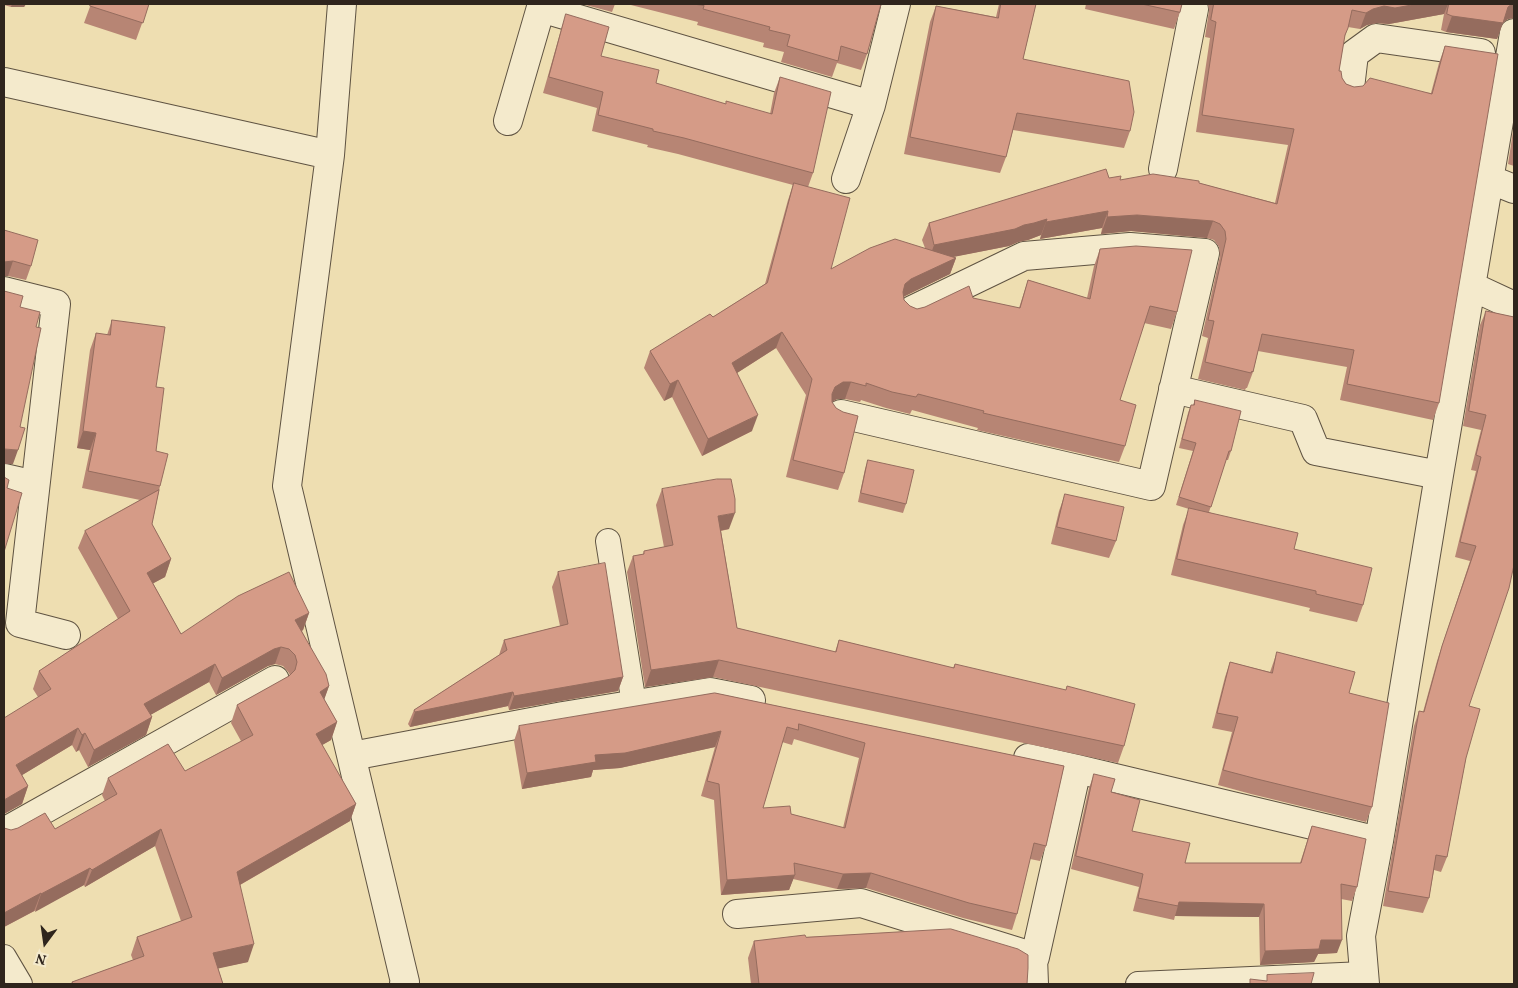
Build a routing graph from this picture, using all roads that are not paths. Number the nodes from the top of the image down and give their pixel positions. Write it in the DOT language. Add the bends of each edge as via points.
graph roads {
  1 [pos="342,4"];
  2 [pos="896,4"];
  3 [pos="1192,4"];
  4 [pos="541,6"];
  5 [pos="1512,45"];
  6 [pos="4,82"];
  7 [pos="1350,88"];
  8 [pos="871,105"];
  9 [pos="508,121"];
  10 [pos="330,155"];
  11 [pos="1163,169"];
  12 [pos="846,179"];
  13 [pos="1490,179"];
  14 [pos="1514,189"];
  15 [pos="1471,286"];
  16 [pos="4,290"];
  17 [pos="1514,306"];
  18 [pos="912,310"];
  19 [pos="1173,389"];
  20 [pos="841,414"];
  21 [pos="1439,475"];
  22 [pos="4,478"];
  23 [pos="35,485"];
  24 [pos="608,541"];
  25 [pos="66,635"];
  26 [pos="275,680"];
  27 [pos="634,704"];
  28 [pos="778,706"];
  29 [pos="1000,752"];
  30 [pos="352,756"];
  31 [pos="1077,769"];
  32 [pos="4,832"];
  33 [pos="1379,840"];
  34 [pos="737,914"];
  35 [pos="4,957"];
  36 [pos="1035,957"];
  37 [pos="1364,979"];
  38 [pos="20,984"];
  39 [pos="404,984"];
  40 [pos="1036,984"];
  41 [pos="1138,984"];
  1 -- 10 [label="street"];
  2 -- 8 [label="street"];
  3 -- 11 [label="street" via="1194,9"];
  4 -- 8 [label="street"];
  4 -- 9 [label="street"];
  5 -- 7 [label="street" via="1376,38 1354,54"];
  5 -- 13 [label="street"];
  6 -- 10 [label="street"];
  8 -- 12 [label="street"];
  10 -- 30 [label="street" via="287,486"];
  13 -- 14 [label="street"];
  13 -- 15 [label="street"];
  15 -- 17 [label="street"];
  15 -- 21 [label="street"];
  16 -- 23 [label="street" via="56,304"];
  18 -- 19 [label="street" via="1024,256 1130,248 1204,253"];
  19 -- 20 [label="street" via="1151,486"];
  19 -- 21 [label="street" via="1302,419 1316,451"];
  21 -- 33 [label="street"];
  22 -- 23 [label="street"];
  23 -- 25 [label="street" via="20,623"];
  24 -- 27 [label="lane"];
  26 -- 32 [label="street"];
  27 -- 28 [label="street" via="710,692"];
  27 -- 30 [label="street"];
  29 -- 31 [label="street"];
  30 -- 39 [label="street"];
  31 -- 33 [label="street"];
  31 -- 36 [label="street"];
  33 -- 37 [label="street" via="1361,936"];
  34 -- 36 [label="street" via="861,903"];
  35 -- 38 [label="lane"];
  36 -- 40 [label="lane"];
  37 -- 41 [label="lane"];
}
